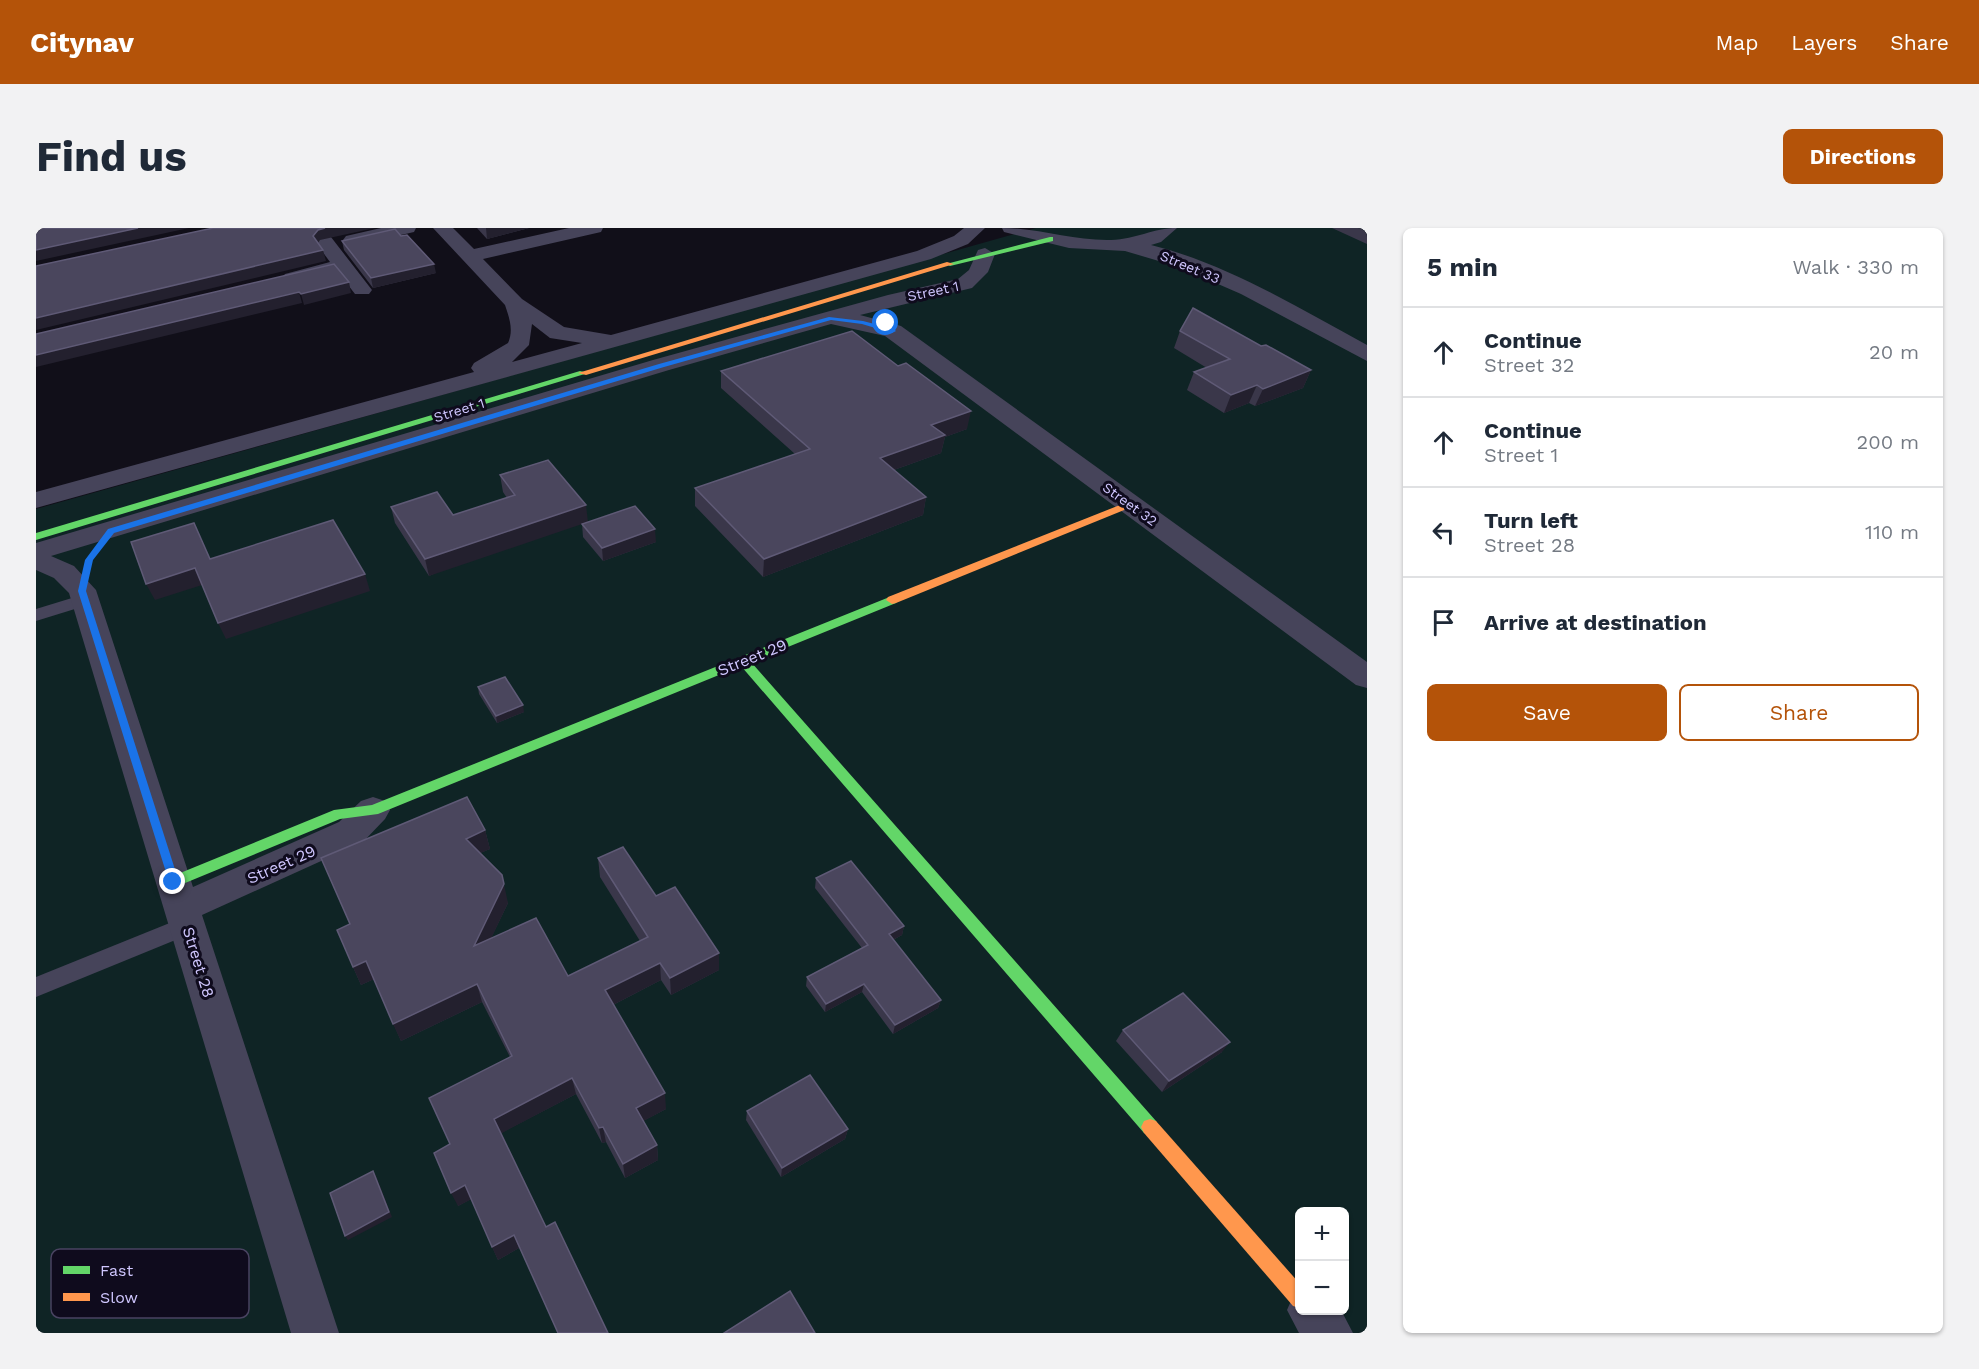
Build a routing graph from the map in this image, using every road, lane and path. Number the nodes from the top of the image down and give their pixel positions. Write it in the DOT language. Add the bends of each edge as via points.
graph roads {
  1 [pos="314,228"];
  2 [pos="407,228"];
  3 [pos="442,228"];
  4 [pos="594,228"];
  5 [pos="976,228"];
  6 [pos="1011,228"];
  7 [pos="1168,229"];
  8 [pos="1050,239"];
  9 [pos="1121,244"];
  10 [pos="328,246"];
  11 [pos="985,254"];
  12 [pos="470,256"];
  13 [pos="343,266"];
  14 [pos="275,282"];
  15 [pos="362,290"];
  16 [pos="1257,296"];
  17 [pos="895,298"];
  18 [pos="515,303"];
  19 [pos="831,319"];
  20 [pos="892,331"];
  21 [pos="621,340"];
  22 [pos="1367,354"];
  23 [pos="438,389"];
  24 [pos="36,500"];
  25 [pos="1130,504"];
  26 [pos="111,531"];
  27 [pos="36,537"];
  28 [pos="36,552"];
  29 [pos="36,560"];
  30 [pos="83,595"];
  31 [pos="36,615"];
  32 [pos="743,660"];
  33 [pos="1367,677"];
  34 [pos="373,810"];
  35 [pos="181,905"];
  36 [pos="36,987"];
  37 [pos="1295,1294"];
  38 [pos="1313,1315"];
  39 [pos="315,1333"];
  40 [pos="1329,1333"];
  1 -- 10 [label="street"];
  2 -- 10 [label="street"];
  3 -- 12 [label="street"];
  4 -- 12 [label="street"];
  5 -- 21 [label="street, Street 1" via="961,240 924,255"];
  6 -- 8 [label="street"];
  7 -- 9 [label="street" via="1150,240"];
  7 -- 16 [label="street, Street 33" via="1186,250"];
  8 -- 9 [label="street"];
  8 -- 11 [label="street, Street 1"];
  9 -- 16 [label="street, Street 33" via="1174,258"];
  10 -- 13 [label="street"];
  11 -- 17 [label="street, Street 1" via="978,272 964,284"];
  11 -- 27 [label="street, Street 1"];
  12 -- 18 [label="street"];
  13 -- 14 [label="street"];
  13 -- 15 [label="street"];
  16 -- 22 [label="street, Street 33"];
  17 -- 19 [label="street, Street 1"];
  17 -- 20 [label="street" via="884,314"];
  18 -- 21 [label="street" via="558,333"];
  18 -- 23 [label="street" via="524,326 519,345 499,360"];
  19 -- 20 [label="street, Street 32" via="863,322"];
  19 -- 26 [label="street, Street 1" via="661,365"];
  20 -- 25 [label="street, Street 32"];
  21 -- 23 [label="street, Street 1"];
  23 -- 24 [label="street, Street 1"];
  25 -- 32 [label="street, Street 29"];
  25 -- 33 [label="street, Street 32"];
  26 -- 28 [label="street, Street 1"];
  26 -- 30 [label="street" via="89,560"];
  29 -- 30 [label="street, Street 28" via="64,572"];
  30 -- 31 [label="lane"];
  30 -- 35 [label="street, Street 28"];
  32 -- 34 [label="street, Street 29"];
  32 -- 37 [label="street"];
  34 -- 35 [label="street, Street 29" via="339,838"];
  35 -- 36 [label="lane"];
  35 -- 39 [label="street, Street 28"];
  38 -- 40 [label="street"];
}
